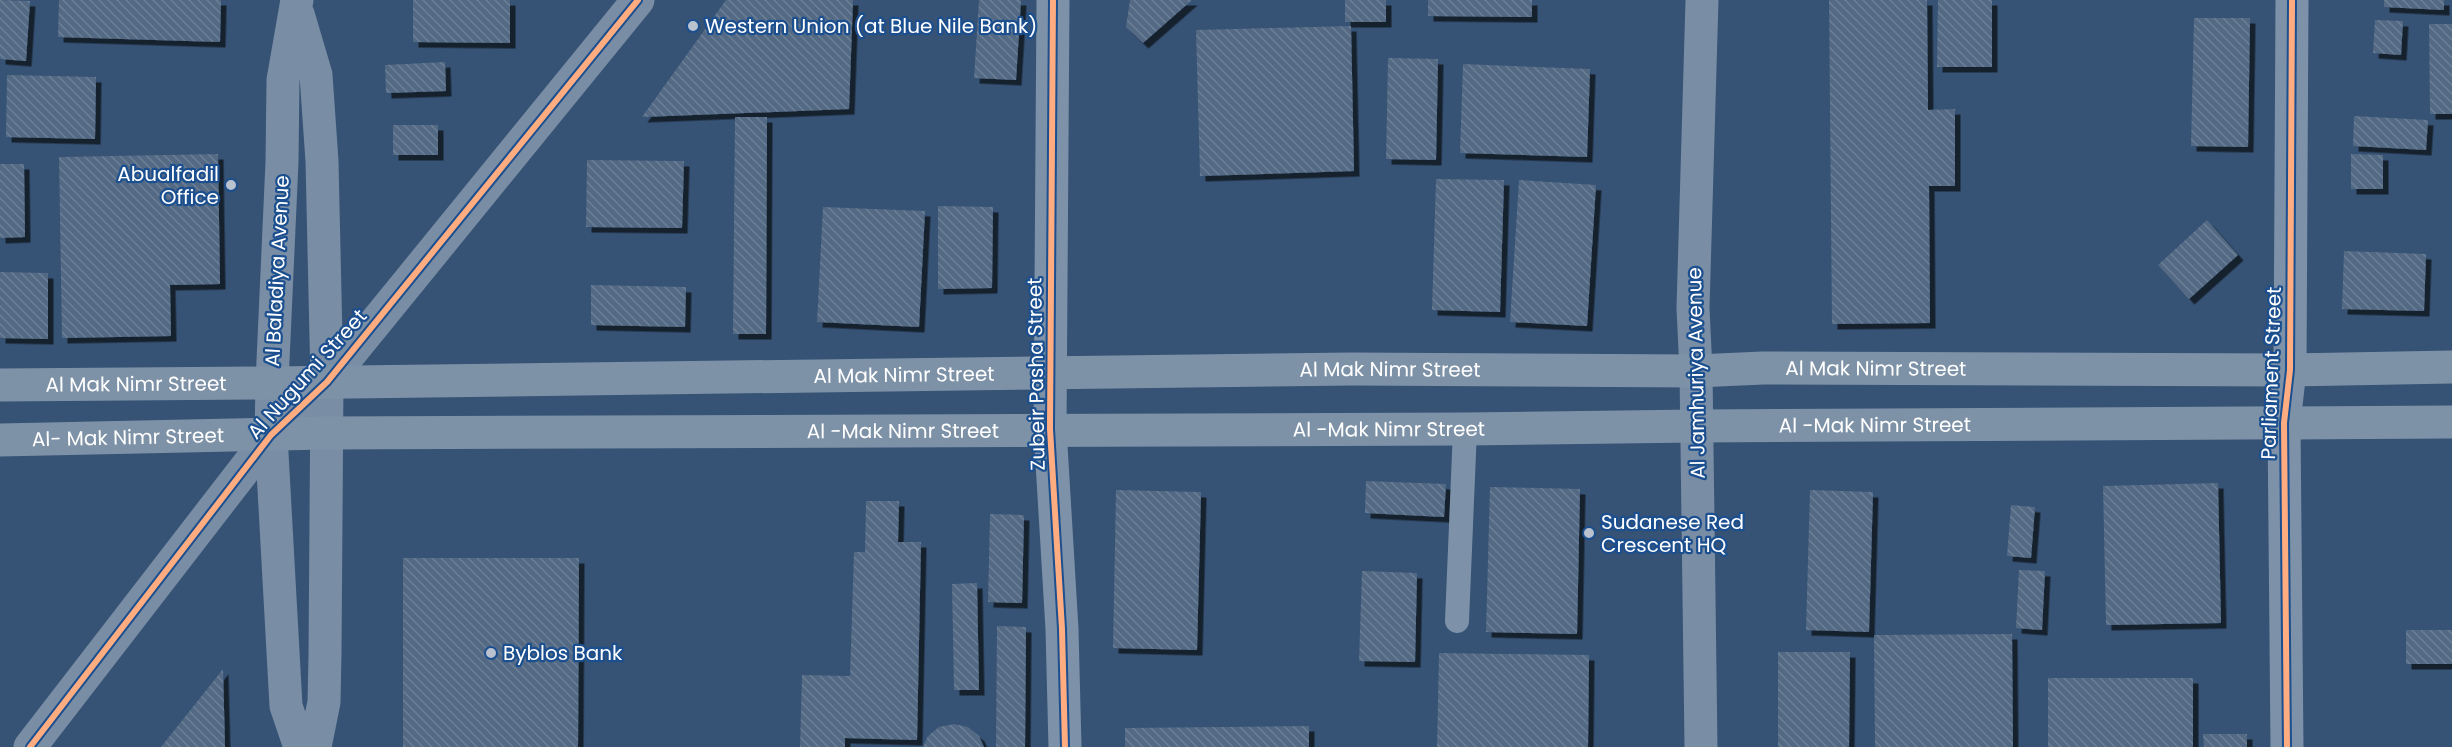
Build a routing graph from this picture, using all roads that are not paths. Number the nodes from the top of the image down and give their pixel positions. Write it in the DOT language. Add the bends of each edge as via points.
graph roads {
  1 [pos="638,0"];
  2 [pos="1053,0"];
  3 [pos="1702,0"];
  4 [pos="2292,0"];
  5 [pos="297,5"];
  6 [pos="2452,367"];
  7 [pos="2290,370"];
  8 [pos="1696,371"];
  9 [pos="1050,373"];
  10 [pos="327,382"];
  11 [pos="272,383"];
  12 [pos="0,385"];
  13 [pos="2452,422"];
  14 [pos="2284,423"];
  15 [pos="1696,426"];
  16 [pos="1050,429"];
  17 [pos="1465,429"];
  18 [pos="326,433"];
  19 [pos="271,435"];
  20 [pos="0,440"];
  21 [pos="1457,621"];
  22 [pos="30,747"];
  23 [pos="300,747"];
  24 [pos="315,747"];
  25 [pos="1065,747"];
  26 [pos="1701,747"];
  27 [pos="2287,747"];
  1 -- 10 [label="street, Al Nugumi Street"];
  2 -- 9 [label="street, Zubeir Pasha Street"];
  3 -- 8 [label="street, Al Jamhuriya Avenue" via="1693,308"];
  4 -- 7 [label="street, Parliament Street"];
  5 -- 10 [label="street, Al Baladiya Avenue" via="316,75"];
  5 -- 11 [label="street, Al Baladiya Avenue" via="283,80"];
  6 -- 7 [label="highway, Al Mak Nimr Street"];
  7 -- 8 [label="highway, Al Mak Nimr Street"];
  7 -- 14 [label="street, Parliament Street"];
  8 -- 9 [label="highway, Al Mak Nimr Street" via="1352,369"];
  8 -- 15 [label="street, Al Jamhuriya Avenue"];
  9 -- 10 [label="highway, Al Mak Nimr Street"];
  9 -- 16 [label="street, Zubeir Pasha Street"];
  10 -- 11 [label="highway, Al Mak Nimr Street"];
  10 -- 18 [label="street, Al Baladiya Avenue"];
  10 -- 19 [label="street, Al Nugumi Street"];
  11 -- 12 [label="highway, Al Mak Nimr Street"];
  11 -- 19 [label="street, Al Baladiya Avenue"];
  13 -- 14 [label="highway, Al -Mak Nimr Street"];
  14 -- 15 [label="highway, Al -Mak Nimr Street"];
  14 -- 27 [label="street, Parliament Street"];
  15 -- 17 [label="highway, Al -Mak Nimr Street"];
  15 -- 26 [label="street, Al Jamhuriya Avenue"];
  16 -- 17 [label="highway, Al -Mak Nimr Street"];
  16 -- 18 [label="highway, Al -Mak Nimr Street"];
  16 -- 25 [label="street, Zubeir Pasha Street"];
  17 -- 21 [label="lane"];
  18 -- 19 [label="highway, Al- Mak Nimr Street"];
  18 -- 24 [label="street, Al Baladiya Avenue" via="324,702"];
  19 -- 20 [label="highway, Al- Mak Nimr Street"];
  19 -- 22 [label="street, Al Nugumi Street"];
  19 -- 23 [label="street, Al Baladiya Avenue" via="286,706"];
}
